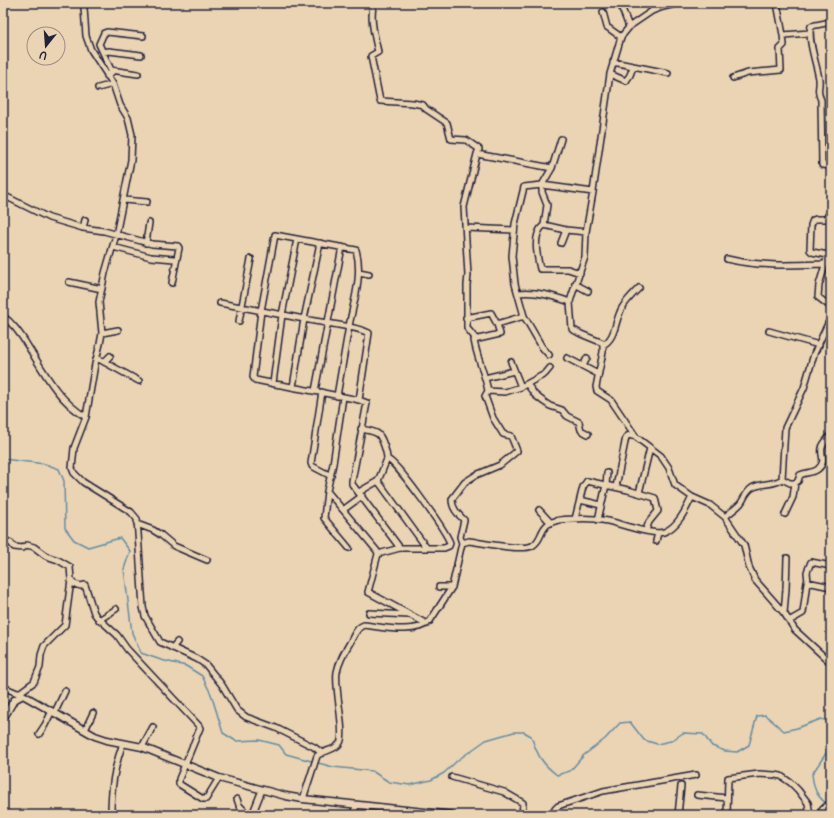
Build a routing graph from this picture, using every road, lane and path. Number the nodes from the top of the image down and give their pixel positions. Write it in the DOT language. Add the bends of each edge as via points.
graph roads {
  1 [pos="85,3"];
  2 [pos="139,3"];
  3 [pos="147,3"];
  4 [pos="374,3"];
  5 [pos="620,3"];
  6 [pos="654,3"];
  7 [pos="679,3"];
  8 [pos="777,3"];
  9 [pos="652,11"];
  10 [pos="603,12"];
  11 [pos="831,22"];
  12 [pos="629,27"];
  13 [pos="810,33"];
  14 [pos="143,36"];
  15 [pos="783,36"];
  16 [pos="621,37"];
  17 [pos="103,52"];
  18 [pos="141,55"];
  19 [pos="613,62"];
  20 [pos="632,67"];
  21 [pos="111,70"];
  22 [pos="668,73"];
  23 [pos="138,74"];
  24 [pos="610,74"];
  25 [pos="107,76"];
  26 [pos="733,78"];
  27 [pos="113,84"];
  28 [pos="98,88"];
  29 [pos="561,139"];
  30 [pos="477,154"];
  31 [pos="831,166"];
  32 [pos="552,168"];
  33 [pos="542,185"];
  34 [pos="593,192"];
  35 [pos="3,195"];
  36 [pos="124,200"];
  37 [pos="147,202"];
  38 [pos="831,210"];
  39 [pos="85,220"];
  40 [pos="149,223"];
  41 [pos="544,225"];
  42 [pos="83,228"];
  43 [pos="466,228"];
  44 [pos="514,230"];
  45 [pos="566,230"];
  46 [pos="586,232"];
  47 [pos="116,235"];
  48 [pos="297,239"];
  49 [pos="146,243"];
  50 [pos="320,243"];
  51 [pos="561,243"];
  52 [pos="113,247"];
  53 [pos="342,247"];
  54 [pos="174,259"];
  55 [pos="251,259"];
  56 [pos="727,259"];
  57 [pos="826,264"];
  58 [pos="359,272"];
  59 [pos="580,273"];
  60 [pos="369,274"];
  61 [pos="69,282"];
  62 [pos="172,283"];
  63 [pos="576,284"];
  64 [pos="639,288"];
  65 [pos="102,289"];
  66 [pos="588,291"];
  67 [pos="518,293"];
  68 [pos="570,302"];
  69 [pos="220,303"];
  70 [pos="241,307"];
  71 [pos="831,307"];
  72 [pos="261,311"];
  73 [pos="282,315"];
  74 [pos="3,316"];
  75 [pos="524,316"];
  76 [pos="466,318"];
  77 [pos="831,318"];
  78 [pos="304,319"];
  79 [pos="239,321"];
  80 [pos="328,324"];
  81 [pos="497,324"];
  82 [pos="349,328"];
  83 [pos="118,330"];
  84 [pos="768,331"];
  85 [pos="102,333"];
  86 [pos="476,339"];
  87 [pos="603,345"];
  88 [pos="819,345"];
  89 [pos="549,355"];
  90 [pos="110,356"];
  91 [pos="97,358"];
  92 [pos="567,358"];
  93 [pos="587,358"];
  94 [pos="104,362"];
  95 [pos="511,362"];
  96 [pos="584,366"];
  97 [pos="550,368"];
  98 [pos="514,371"];
  99 [pos="598,374"];
  100 [pos="485,378"];
  101 [pos="139,381"];
  102 [pos="273,383"];
  103 [pos="527,384"];
  104 [pos="293,387"];
  105 [pos="521,387"];
  106 [pos="315,391"];
  107 [pos="488,391"];
  108 [pos="322,392"];
  109 [pos="337,396"];
  110 [pos="343,397"];
  111 [pos="360,400"];
  112 [pos="86,417"];
  113 [pos="361,429"];
  114 [pos="588,434"];
  115 [pos="831,435"];
  116 [pos="636,437"];
  117 [pos="650,448"];
  118 [pos="387,459"];
  119 [pos="606,473"];
  120 [pos="330,476"];
  121 [pos="782,479"];
  122 [pos="378,481"];
  123 [pos="796,483"];
  124 [pos="606,485"];
  125 [pos="616,487"];
  126 [pos="327,491"];
  127 [pos="639,493"];
  128 [pos="361,494"];
  129 [pos="692,497"];
  130 [pos="580,500"];
  131 [pos="601,505"];
  132 [pos="343,510"];
  133 [pos="539,510"];
  134 [pos="784,514"];
  135 [pos="725,517"];
  136 [pos="575,519"];
  137 [pos="598,520"];
  138 [pos="552,523"];
  139 [pos="137,524"];
  140 [pos="646,530"];
  141 [pos="658,533"];
  142 [pos="3,538"];
  143 [pos="656,541"];
  144 [pos="462,542"];
  145 [pos="349,548"];
  146 [pos="400,548"];
  147 [pos="426,548"];
  148 [pos="378,554"];
  149 [pos="787,558"];
  150 [pos="207,560"];
  151 [pos="831,566"];
  152 [pos="72,580"];
  153 [pos="808,582"];
  154 [pos="439,587"];
  155 [pos="452,587"];
  156 [pos="831,587"];
  157 [pos="116,609"];
  158 [pos="369,613"];
  159 [pos="784,613"];
  160 [pos="410,615"];
  161 [pos="99,620"];
  162 [pos="789,621"];
  163 [pos="427,624"];
  164 [pos="177,642"];
  165 [pos="172,648"];
  166 [pos="831,663"];
  167 [pos="3,687"];
  168 [pos="65,691"];
  169 [pos="21,694"];
  170 [pos="53,711"];
  171 [pos="94,713"];
  172 [pos="3,719"];
  173 [pos="153,727"];
  174 [pos="85,730"];
  175 [pos="39,734"];
  176 [pos="123,743"];
  177 [pos="144,744"];
  178 [pos="322,753"];
  179 [pos="185,764"];
  180 [pos="696,775"];
  181 [pos="452,777"];
  182 [pos="219,778"];
  183 [pos="680,786"];
  184 [pos="262,790"];
  185 [pos="697,795"];
  186 [pos="727,798"];
  187 [pos="237,799"];
  188 [pos="303,799"];
  189 [pos="831,802"];
  190 [pos="357,805"];
  191 [pos="390,811"];
  192 [pos="419,814"];
  193 [pos="111,815"];
  194 [pos="248,815"];
  195 [pos="252,815"];
  196 [pos="352,815"];
  197 [pos="453,815"];
  198 [pos="522,815"];
  199 [pos="553,815"];
  200 [pos="678,815"];
  201 [pos="727,815"];
  202 [pos="810,815"];
  203 [pos="818,815"];
  1 -- 25 [label="street" via="86,36 91,50"];
  2 -- 3 [label="street"];
  4 -- 30 [label="street" via="372,10 378,52 371,56 380,100 423,105 447,123 451,139 466,140 479,148"];
  5 -- 12 [label="street"];
  6 -- 9 [label="street"];
  7 -- 9 [label="street"];
  8 -- 15 [label="street"];
  9 -- 12 [label="street"];
  10 -- 16 [label="street" via="607,27"];
  11 -- 13 [label="street" via="812,26"];
  12 -- 16 [label="street"];
  13 -- 15 [label="street"];
  13 -- 31 [label="street" via="821,100 822,165"];
  14 -- 17 [label="street" via="105,32 99,44"];
  15 -- 26 [label="street" via="784,44 780,49 781,70 748,73"];
  16 -- 19 [label="street"];
  17 -- 18 [label="street"];
  17 -- 21 [label="street"];
  19 -- 20 [label="street"];
  19 -- 24 [label="street"];
  20 -- 22 [label="street"];
  20 -- 24 [label="street" via="626,81"];
  21 -- 23 [label="street"];
  21 -- 25 [label="street" via="112,73"];
  24 -- 34 [label="street"];
  25 -- 27 [label="street"];
  27 -- 28 [label="street"];
  27 -- 36 [label="street" via="120,105 128,118 132,135 131,160"];
  29 -- 32 [label="street"];
  30 -- 32 [label="street"];
  30 -- 43 [label="street" via="464,206"];
  32 -- 33 [label="street"];
  33 -- 34 [label="street"];
  33 -- 41 [label="street" via="547,205"];
  33 -- 44 [label="street" via="524,187"];
  34 -- 46 [label="street"];
  35 -- 42 [label="street" via="49,218"];
  36 -- 37 [label="street"];
  36 -- 47 [label="street"];
  38 -- 57 [label="street" via="824,219 813,220 811,228 810,251 827,254"];
  39 -- 42 [label="street"];
  40 -- 49 [label="street"];
  41 -- 45 [label="street"];
  41 -- 59 [label="street" via="538,233 536,244 540,269 562,268"];
  42 -- 47 [label="street"];
  43 -- 44 [label="street"];
  43 -- 76 [label="street"];
  44 -- 67 [label="street" via="512,256"];
  45 -- 46 [label="street"];
  45 -- 51 [label="street"];
  46 -- 59 [label="street" via="585,257"];
  47 -- 49 [label="street"];
  47 -- 52 [label="street"];
  48 -- 50 [label="street"];
  48 -- 72 [label="street" via="275,235"];
  48 -- 73 [label="street"];
  49 -- 62 [label="street" via="179,247"];
  50 -- 53 [label="street"];
  50 -- 78 [label="street"];
  52 -- 54 [label="street" via="151,257"];
  52 -- 65 [label="street"];
  53 -- 58 [label="street" via="356,250"];
  53 -- 80 [label="street"];
  55 -- 70 [label="street"];
  56 -- 57 [label="street" via="769,265"];
  57 -- 71 [label="street" via="818,297"];
  58 -- 60 [label="street"];
  58 -- 82 [label="street"];
  59 -- 63 [label="street"];
  61 -- 65 [label="street"];
  63 -- 66 [label="street"];
  63 -- 68 [label="street"];
  64 -- 87 [label="street" via="623,306 611,339"];
  65 -- 85 [label="street" via="99,302"];
  67 -- 68 [label="street" via="536,292"];
  67 -- 75 [label="street"];
  68 -- 87 [label="street" via="573,330 600,341"];
  69 -- 70 [label="street"];
  70 -- 72 [label="street"];
  70 -- 79 [label="street"];
  72 -- 73 [label="street"];
  72 -- 102 [label="street" via="253,376 255,380"];
  73 -- 78 [label="street"];
  73 -- 102 [label="street"];
  74 -- 112 [label="street" via="18,331 58,394 74,410"];
  75 -- 81 [label="street"];
  75 -- 89 [label="street"];
  76 -- 81 [label="street" via="491,313"];
  76 -- 86 [label="street" via="468,330"];
  77 -- 88 [label="street"];
  78 -- 80 [label="street"];
  78 -- 104 [label="street"];
  80 -- 82 [label="street"];
  80 -- 106 [label="street"];
  81 -- 86 [label="street" via="500,334"];
  82 -- 109 [label="street"];
  82 -- 111 [label="street" via="370,335"];
  83 -- 85 [label="street"];
  84 -- 88 [label="street"];
  85 -- 91 [label="street"];
  86 -- 100 [label="street" via="474,342 478,360"];
  87 -- 99 [label="street"];
  88 -- 121 [label="street" via="804,388 785,428"];
  90 -- 94 [label="street"];
  91 -- 94 [label="street"];
  91 -- 112 [label="street"];
  92 -- 96 [label="street"];
  93 -- 96 [label="street"];
  94 -- 101 [label="street"];
  95 -- 98 [label="street"];
  96 -- 99 [label="street"];
  97 -- 103 [label="street" via="545,374"];
  98 -- 100 [label="street"];
  98 -- 105 [label="street"];
  99 -- 116 [label="street" via="597,391 611,400"];
  100 -- 107 [label="street"];
  102 -- 104 [label="street"];
  103 -- 105 [label="street"];
  103 -- 114 [label="street" via="544,402 579,422 581,430"];
  104 -- 106 [label="street"];
  105 -- 107 [label="street" via="505,392"];
  106 -- 108 [label="street"];
  107 -- 144 [label="street" via="485,396 493,418 503,434 511,436 517,451 503,464 476,475 461,486 452,501 456,512 464,519 460,536"];
  108 -- 109 [label="street"];
  108 -- 120 [label="street" via="311,463"];
  109 -- 110 [label="street"];
  110 -- 111 [label="street"];
  110 -- 120 [label="street"];
  111 -- 113 [label="street" via="367,403"];
  112 -- 139 [label="street" via="74,448 74,473 105,497 132,512"];
  113 -- 118 [label="street" via="378,434"];
  113 -- 128 [label="street" via="352,481"];
  115 -- 123 [label="street" via="821,451 821,465 816,470 802,474"];
  116 -- 117 [label="street"];
  116 -- 125 [label="street" via="626,437"];
  117 -- 127 [label="street"];
  117 -- 129 [label="street" via="664,459 675,485"];
  118 -- 122 [label="street"];
  118 -- 147 [label="street" via="391,460 406,479 450,543 444,548"];
  119 -- 124 [label="street"];
  120 -- 126 [label="street"];
  121 -- 123 [label="street"];
  121 -- 135 [label="street" via="776,483 752,488 741,503"];
  122 -- 128 [label="street"];
  122 -- 147 [label="street"];
  123 -- 134 [label="street" via="793,497"];
  124 -- 125 [label="street"];
  124 -- 130 [label="street" via="586,482"];
  124 -- 131 [label="street"];
  125 -- 127 [label="street"];
  126 -- 132 [label="street"];
  126 -- 145 [label="street" via="324,518"];
  127 -- 140 [label="street" via="656,500 657,513"];
  128 -- 132 [label="street"];
  128 -- 146 [label="street"];
  129 -- 135 [label="street" via="710,505"];
  129 -- 141 [label="street" via="672,528"];
  130 -- 131 [label="street"];
  130 -- 136 [label="street"];
  131 -- 137 [label="street"];
  132 -- 148 [label="street"];
  133 -- 138 [label="street"];
  135 -- 159 [label="street" via="744,545 755,580"];
  136 -- 137 [label="street"];
  136 -- 138 [label="street"];
  137 -- 140 [label="street"];
  138 -- 144 [label="street" via="546,525 540,538 533,545 524,548"];
  139 -- 150 [label="street" via="157,532 174,546"];
  139 -- 165 [label="street" via="144,612 160,642"];
  140 -- 141 [label="street"];
  141 -- 143 [label="street"];
  142 -- 152 [label="street" via="14,547 34,547 46,556 70,566"];
  144 -- 155 [label="street"];
  146 -- 147 [label="street"];
  146 -- 148 [label="street"];
  148 -- 160 [label="street" via="368,592"];
  149 -- 159 [label="street"];
  151 -- 153 [label="street" via="811,562 807,572"];
  152 -- 161 [label="street" via="77,586 85,585 94,613"];
  152 -- 169 [label="street" via="65,624 44,646 34,682"];
  153 -- 156 [label="street"];
  153 -- 162 [label="street" via="803,612"];
  154 -- 155 [label="street"];
  155 -- 163 [label="street"];
  157 -- 161 [label="street"];
  158 -- 160 [label="street"];
  159 -- 162 [label="street"];
  160 -- 163 [label="street"];
  161 -- 179 [label="street" via="116,635 126,649 199,726"];
  162 -- 166 [label="street" via="803,639"];
  163 -- 178 [label="street" via="409,629 364,625 358,629 342,657 336,674 342,738 336,747"];
  164 -- 165 [label="street"];
  165 -- 178 [label="street" via="206,665 237,710 246,717 276,728"];
  167 -- 169 [label="street"];
  168 -- 170 [label="street"];
  169 -- 170 [label="street"];
  169 -- 172 [label="street" via="14,700"];
  170 -- 174 [label="street"];
  170 -- 175 [label="street"];
  171 -- 174 [label="street"];
  173 -- 177 [label="street"];
  174 -- 176 [label="street" via="101,738"];
  176 -- 177 [label="street"];
  176 -- 193 [label="street" via="116,762 111,791"];
  177 -- 179 [label="street"];
  178 -- 188 [label="street" via="314,762"];
  179 -- 182 [label="street"];
  179 -- 182 [label="street" via="178,784 203,799 206,799"];
  180 -- 199 [label="street" via="603,791 558,806 554,809"];
  181 -- 198 [label="street" via="504,792 523,803"];
  182 -- 184 [label="street"];
  183 -- 200 [label="street"];
  184 -- 188 [label="street"];
  184 -- 195 [label="street"];
  185 -- 186 [label="street"];
  186 -- 201 [label="street"];
  186 -- 202 [label="street" via="729,778 759,774 780,776 796,786 808,803"];
  187 -- 194 [label="street" via="238,805"];
  188 -- 190 [label="street"];
  189 -- 203 [label="street"];
  190 -- 191 [label="street"];
  190 -- 196 [label="street"];
  191 -- 192 [label="street"];
  192 -- 197 [label="street"];
}
